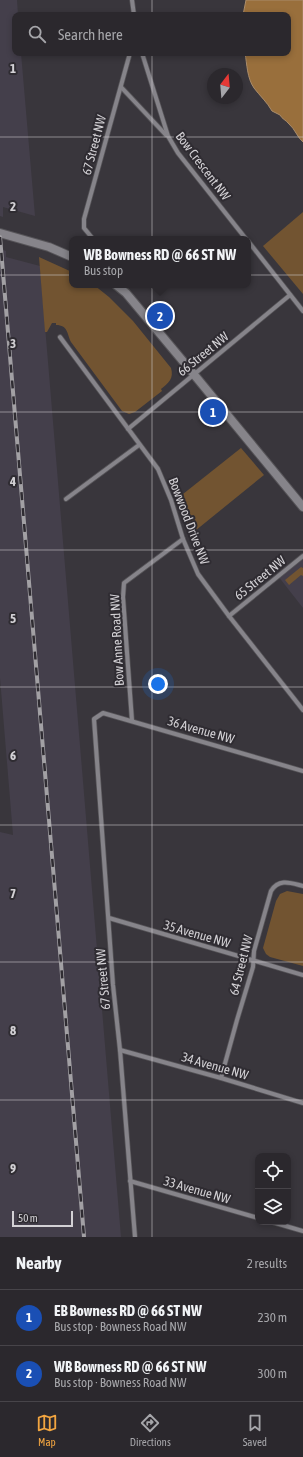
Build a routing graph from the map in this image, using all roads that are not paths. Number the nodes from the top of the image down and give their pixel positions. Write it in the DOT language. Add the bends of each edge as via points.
graph roads {
  1 [pos="132,0"];
  2 [pos="134,12"];
  3 [pos="129,56"];
  4 [pos="143,56"];
  5 [pos="121,87"];
  6 [pos="168,136"];
  7 [pos="0,232"];
  8 [pos="90,236"];
  9 [pos="244,236"];
  10 [pos="251,245"];
  11 [pos="69,256"];
  12 [pos="120,288"];
  13 [pos="290,295"];
  14 [pos="303,311"];
  15 [pos="60,337"];
  16 [pos="194,375"];
  17 [pos="128,429"];
  18 [pos="139,445"];
  19 [pos="66,499"];
  20 [pos="303,507"];
  21 [pos="183,539"];
  22 [pos="303,556"];
  23 [pos="229,616"];
  24 [pos="303,710"];
  25 [pos="94,719"];
  26 [pos="132,721"];
  27 [pos="303,771"];
  28 [pos="303,886"];
  29 [pos="109,918"];
  30 [pos="254,960"];
  31 [pos="303,974"];
  32 [pos="120,1050"];
  33 [pos="221,1078"];
  34 [pos="303,1103"];
  35 [pos="130,1181"];
  36 [pos="255,1217"];
  37 [pos="282,1225"];
  38 [pos="303,1231"];
  39 [pos="135,1237"];
  1 -- 2 [label="street"];
  3 -- 5 [label="street, 67 Street NW"];
  4 -- 6 [label="street, Bow Crescent NW"];
  5 -- 6 [label="street"];
  5 -- 8 [label="street, 67 Street NW" via="84,219 84,228"];
  6 -- 9 [label="street, Bow Crescent NW" via="178,153"];
  7 -- 11 [label="street"];
  10 -- 13 [label="street, Bow Crescent NW"];
  12 -- 16 [label="street"];
  13 -- 14 [label="street, Bow Crescent NW"];
  13 -- 16 [label="street, 66 Street NW"];
  15 -- 17 [label="street, Bowwood Drive NW"];
  16 -- 17 [label="street, 66 Street NW"];
  16 -- 20 [label="street"];
  17 -- 18 [label="street, Bowwood Drive NW"];
  18 -- 19 [label="street"];
  18 -- 21 [label="street, Bowwood Drive NW" via="158,469"];
  21 -- 23 [label="street, Bowwood Drive NW" via="198,574"];
  21 -- 26 [label="street, Bow Anne Road NW" via="124,583"];
  22 -- 23 [label="street, 65 Street NW"];
  23 -- 24 [label="street, Bowwood Drive NW"];
  25 -- 26 [label="street, 36 Avenue NW" via="103,713"];
  25 -- 29 [label="street, 67 Street NW"];
  26 -- 27 [label="street, 36 Avenue NW"];
  28 -- 30 [label="street, 64 Street NW" via="286,882 273,888 254,951"];
  29 -- 30 [label="street, 35 Avenue NW"];
  29 -- 32 [label="street, 67 Street NW"];
  30 -- 31 [label="street, 35 Avenue NW"];
  30 -- 33 [label="street, 64 Street NW"];
  32 -- 33 [label="street, 34 Avenue NW"];
  32 -- 35 [label="street, 67 Street NW"];
  33 -- 34 [label="street, 34 Avenue NW"];
  35 -- 36 [label="street, 33 Avenue NW"];
  35 -- 39 [label="street, 67 Street NW"];
  37 -- 38 [label="street"];
}
